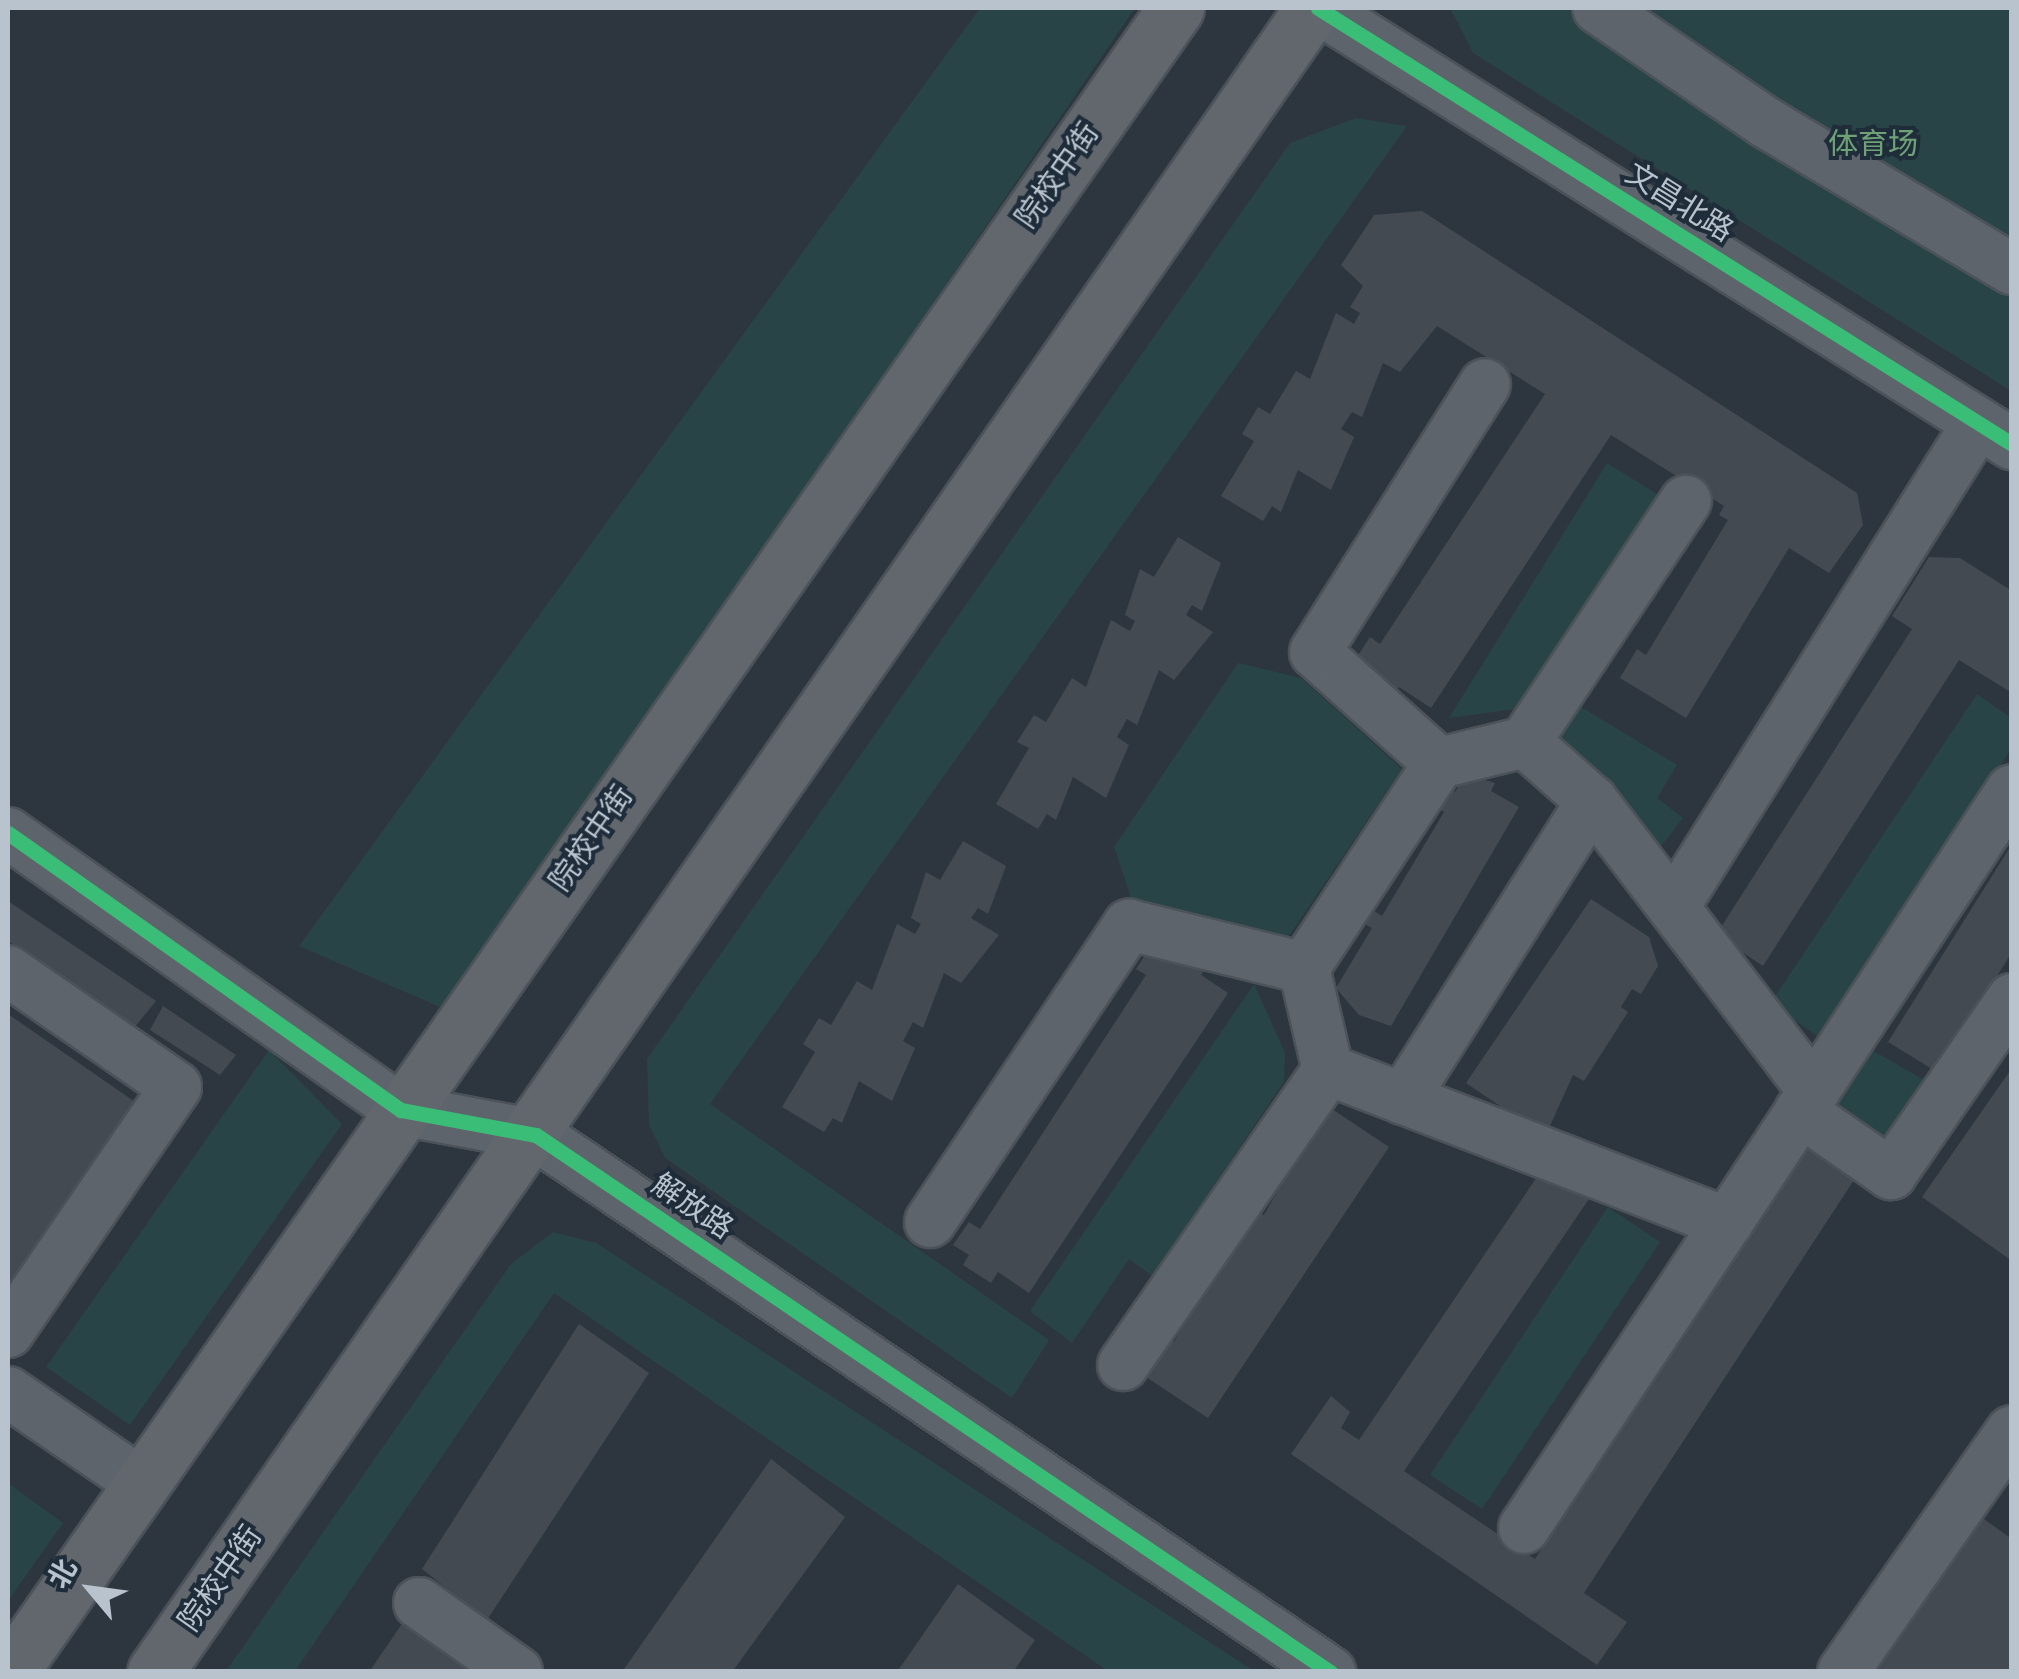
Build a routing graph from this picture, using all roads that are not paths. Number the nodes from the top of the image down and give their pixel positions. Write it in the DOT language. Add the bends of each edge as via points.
graph roads {
  1 [pos="1176,8"];
  2 [pos="1315,8"];
  3 [pos="1598,8"];
  4 [pos="2012,269"];
  5 [pos="1485,384"];
  6 [pos="1995,434"];
  7 [pos="1686,500"];
  8 [pos="1525,742"];
  9 [pos="1440,763"];
  10 [pos="2012,790"];
  11 [pos="1592,801"];
  12 [pos="8,832"];
  13 [pos="1676,904"];
  14 [pos="1304,968"];
  15 [pos="8,971"];
  16 [pos="2012,1000"];
  17 [pos="1328,1070"];
  18 [pos="1402,1098"];
  19 [pos="1807,1101"];
  20 [pos="401,1110"];
  21 [pos="536,1135"];
  22 [pos="930,1222"];
  23 [pos="1727,1222"];
  24 [pos="8,1332"];
  25 [pos="1123,1364"];
  26 [pos="8,1392"];
  27 [pos="2012,1431"];
  28 [pos="144,1485"];
  29 [pos="1524,1528"];
  30 [pos="418,1603"];
  31 [pos="10,1672"];
  32 [pos="155,1672"];
  33 [pos="517,1672"];
  34 [pos="1330,1672"];
  35 [pos="1844,1672"];
  1 -- 20 [label="main road, 院校中街"];
  2 -- 6 [label="street, 文昌北路"];
  2 -- 21 [label="main road, 院校中街"];
  3 -- 4 [label="street" via="1764,122"];
  5 -- 9 [label="street" via="1315,652"];
  6 -- 13 [label="street"];
  7 -- 8 [label="street"];
  8 -- 9 [label="street"];
  8 -- 11 [label="street"];
  9 -- 14 [label="street"];
  10 -- 19 [label="street"];
  11 -- 13 [label="street"];
  11 -- 18 [label="street"];
  12 -- 20 [label="street, 解放路"];
  13 -- 19 [label="street"];
  14 -- 17 [label="street"];
  14 -- 22 [label="street" via="1129,925"];
  15 -- 24 [label="street" via="176,1087"];
  16 -- 19 [label="street" via="1891,1174"];
  17 -- 18 [label="street"];
  17 -- 25 [label="street"];
  18 -- 23 [label="street"];
  19 -- 23 [label="street"];
  20 -- 21 [label="street, 解放路"];
  20 -- 28 [label="main road, 院校中街"];
  21 -- 32 [label="main road, 院校中街"];
  21 -- 34 [label="street, 解放路"];
  23 -- 29 [label="street"];
  26 -- 28 [label="street"];
  27 -- 35 [label="street"];
  28 -- 31 [label="main road, 院校中街"];
  30 -- 33 [label="street"];
}
